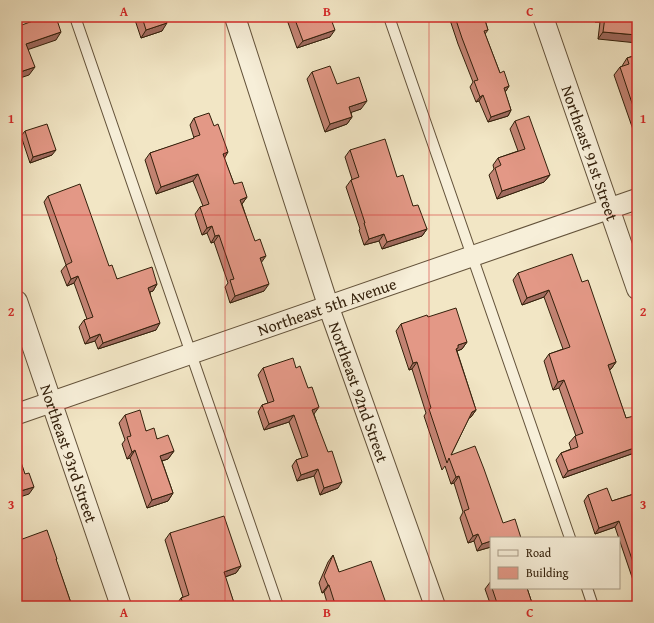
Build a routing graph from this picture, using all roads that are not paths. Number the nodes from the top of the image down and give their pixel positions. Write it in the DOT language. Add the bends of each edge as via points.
graph roads {
  1 [pos="75,17"];
  2 [pos="235,17"];
  3 [pos="389,17"];
  4 [pos="543,17"];
  5 [pos="637,199"];
  6 [pos="609,208"];
  7 [pos="472,256"];
  8 [pos="637,289"];
  9 [pos="17,301"];
  10 [pos="328,305"];
  11 [pos="190,353"];
  12 [pos="51,402"];
  13 [pos="17,414"];
  14 [pos="570,537"];
  15 [pos="587,589"];
  16 [pos="121,606"];
  17 [pos="278,606"];
  18 [pos="435,606"];
  19 [pos="593,606"];
  1 -- 11 [label="lane"];
  2 -- 10 [label="street, Northeast 92nd Street"];
  3 -- 7 [label="lane"];
  4 -- 6 [label="street, Northeast 91st Street"];
  5 -- 6 [label="street, Northeast 5th Avenue"];
  6 -- 7 [label="street, Northeast 5th Avenue"];
  6 -- 8 [label="street, Northeast 91st Street"];
  7 -- 10 [label="street, Northeast 5th Avenue"];
  7 -- 14 [label="lane"];
  9 -- 12 [label="street, Northeast 93rd Street"];
  10 -- 11 [label="street, Northeast 5th Avenue"];
  10 -- 18 [label="street, Northeast 92nd Street"];
  11 -- 12 [label="street, Northeast 5th Avenue"];
  11 -- 17 [label="lane"];
  12 -- 13 [label="street, Northeast 5th Avenue"];
  12 -- 16 [label="street, Northeast 93rd Street"];
  15 -- 19 [label="lane"];
}
